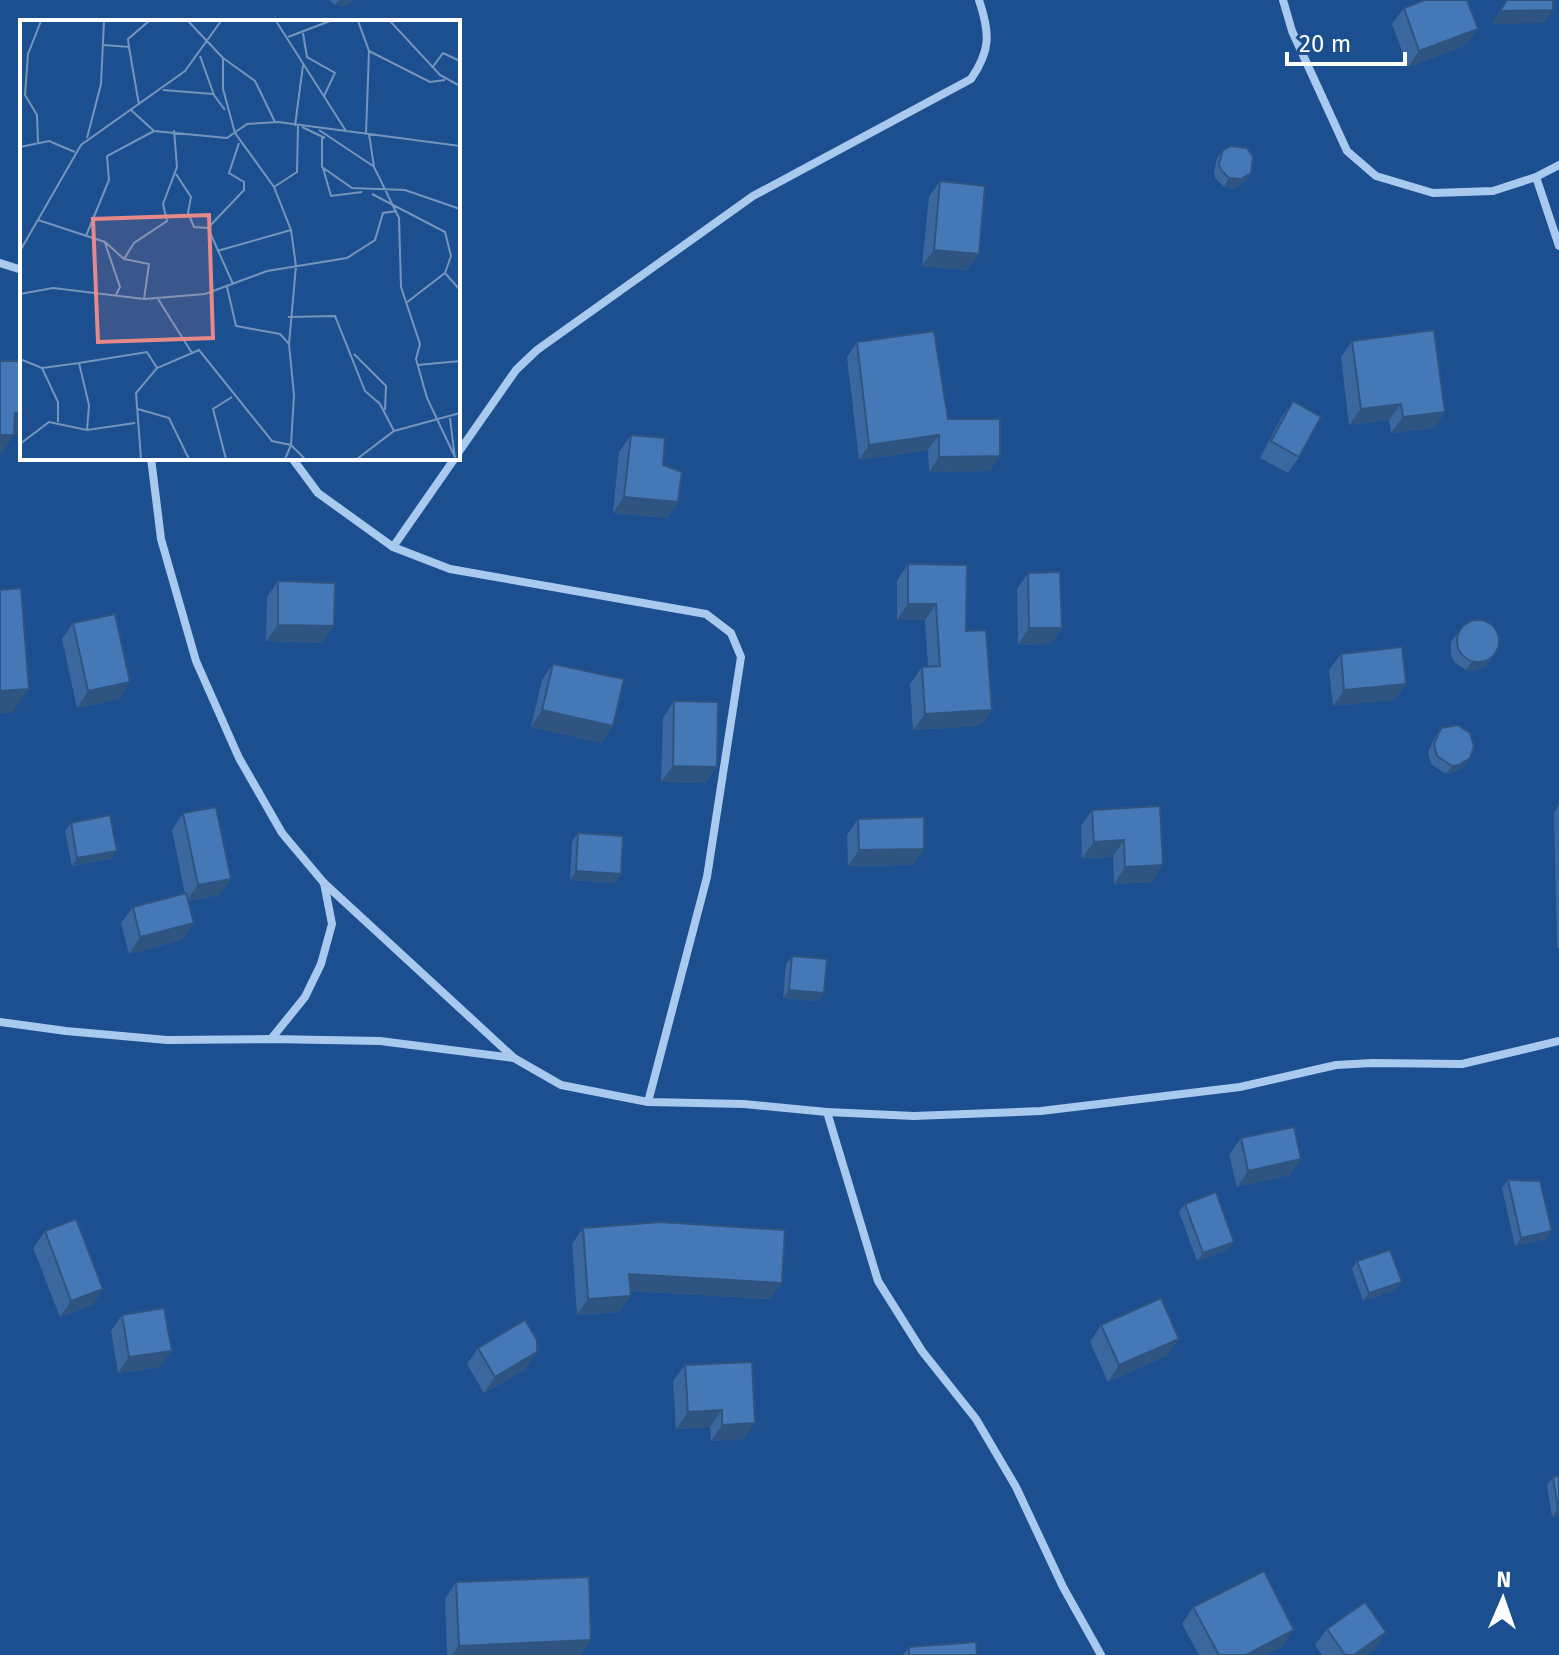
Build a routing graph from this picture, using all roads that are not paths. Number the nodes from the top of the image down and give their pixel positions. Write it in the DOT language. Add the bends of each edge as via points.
graph roads {
  1 [pos="979,0"];
  2 [pos="1283,0"];
  3 [pos="1559,165"];
  4 [pos="1536,177"];
  5 [pos="1559,246"];
  6 [pos="0,263"];
  7 [pos="20,269"];
  8 [pos="460,450"];
  9 [pos="151,460"];
  10 [pos="293,460"];
  11 [pos="453,460"];
  12 [pos="393,547"];
  13 [pos="324,883"];
  14 [pos="0,1022"];
  15 [pos="271,1039"];
  16 [pos="1559,1041"];
  17 [pos="514,1058"];
  18 [pos="648,1102"];
  19 [pos="827,1112"];
  20 [pos="1101,1655"];
  1 -- 8 [label="street" via="988,42 971,79 753,196 537,350 516,370"];
  2 -- 4 [label="street" via="1347,151 1376,176 1433,193 1493,191"];
  3 -- 4 [label="street"];
  4 -- 5 [label="street"];
  6 -- 7 [label="street"];
  9 -- 13 [label="street" via="161,539 196,661 246,770 282,833"];
  10 -- 12 [label="street" via="318,493"];
  11 -- 12 [label="street"];
  12 -- 18 [label="street" via="450,569 706,614 731,633 741,657 707,877"];
  13 -- 15 [label="street" via="332,924 321,964 305,997"];
  13 -- 17 [label="street"];
  14 -- 15 [label="street" via="167,1040"];
  15 -- 17 [label="street" via="380,1041"];
  16 -- 19 [label="street" via="1462,1064 1336,1065 1240,1087 1041,1111 914,1116"];
  17 -- 18 [label="street" via="561,1085"];
  18 -- 19 [label="street"];
  19 -- 20 [label="street" via="878,1281 922,1351 976,1419"];
}
